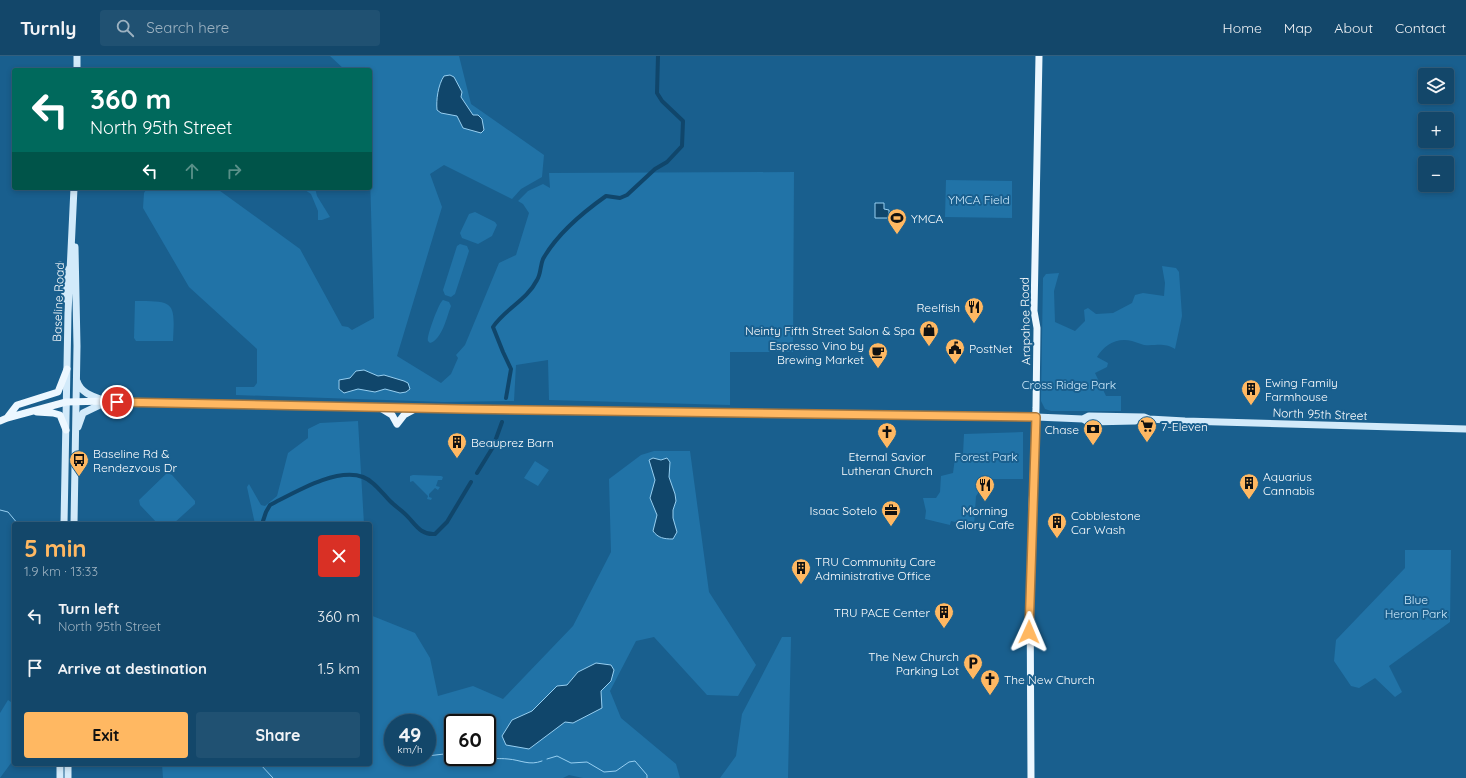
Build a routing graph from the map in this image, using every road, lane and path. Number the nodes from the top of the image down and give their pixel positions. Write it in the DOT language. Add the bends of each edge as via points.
graph roads {
  1 [pos="77,56"];
  2 [pos="1039,56"];
  3 [pos="77,68"];
  4 [pos="74,190"];
  5 [pos="74,203"];
  6 [pos="60,265"];
  7 [pos="68,313"];
  8 [pos="67,369"];
  9 [pos="76,376"];
  10 [pos="107,401"];
  11 [pos="66,402"];
  12 [pos="75,402"];
  13 [pos="380,408"];
  14 [pos="417,408"];
  15 [pos="31,411"];
  16 [pos="1036,417"];
  17 [pos="3,420"];
  18 [pos="1466,429"];
  19 [pos="66,430"];
  20 [pos="74,453"];
  21 [pos="64,522"];
  22 [pos="74,522"];
  23 [pos="60,766"];
  24 [pos="68,766"];
  25 [pos="60,778"];
  26 [pos="68,778"];
  27 [pos="1031,778"];
  1 -- 3 [label="main road"];
  2 -- 16 [label="main road, Arapahoe Road" via="1034,304 1037,328"];
  4 -- 5 [label="main road, Baseline Road"];
  5 -- 7 [label="main road, Baseline Road"];
  5 -- 9 [label="main road, Baseline Road"];
  6 -- 7 [label="main road" via="64,270"];
  7 -- 8 [label="main road, Baseline Road"];
  8 -- 11 [label="main road, Baseline Road"];
  8 -- 17 [label="main road" via="58,392 17,405"];
  9 -- 10 [label="main road" via="82,390"];
  9 -- 12 [label="main road, Baseline Road"];
  10 -- 12 [label="main road, North 95th Street"];
  10 -- 13 [label="main road, North 95th Street"];
  10 -- 20 [label="main road" via="81,415"];
  11 -- 12 [label="main road, North 95th Street"];
  11 -- 15 [label="main road, North 95th Street"];
  11 -- 19 [label="main road, Baseline Road"];
  12 -- 20 [label="main road, Baseline Road"];
  13 -- 14 [label="main road, North 95th Street"];
  13 -- 14 [label="main road" via="392,415 397,424 404,415"];
  14 -- 16 [label="main road, North 95th Street"];
  15 -- 17 [label="main road, North 95th Street"];
  15 -- 19 [label="main road" via="60,416"];
  16 -- 18 [label="main road, North 95th Street" via="1083,419 1089,422 1150,419"];
  16 -- 27 [label="main road, Arapahoe Road" via="1030,584"];
  19 -- 21 [label="main road, Baseline Road"];
  20 -- 22 [label="main road"];
  23 -- 25 [label="main road"];
  24 -- 26 [label="main road"];
}
